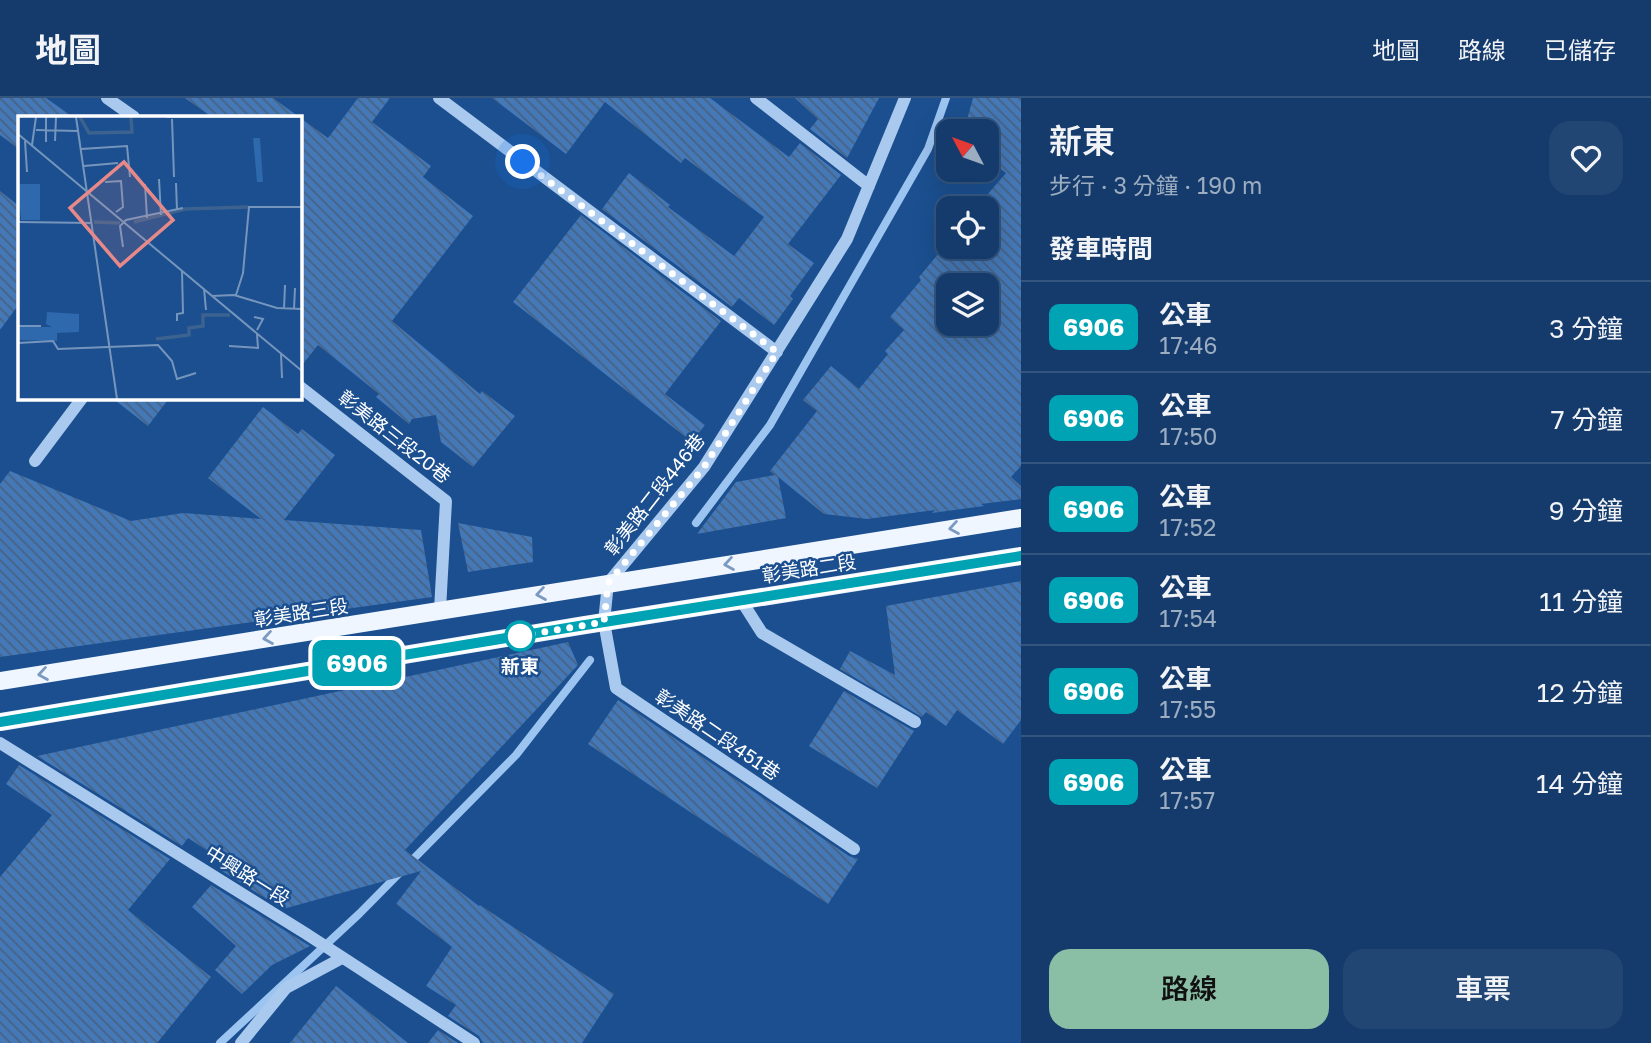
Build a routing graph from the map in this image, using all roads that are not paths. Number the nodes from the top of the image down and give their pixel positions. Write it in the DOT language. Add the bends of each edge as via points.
graph roads {
  1 [pos="107,98"];
  2 [pos="439,98"];
  3 [pos="756,98"];
  4 [pos="905,98"];
  5 [pos="133,116"];
  6 [pos="869,186"];
  7 [pos="777,352"];
  8 [pos="301,388"];
  9 [pos="82,399"];
  10 [pos="35,461"];
  11 [pos="1021,517"];
  12 [pos="1021,556"];
  13 [pos="608,583"];
  14 [pos="741,600"];
  15 [pos="440,610"];
  16 [pos="604,622"];
  17 [pos="0,681"];
  18 [pos="0,722"];
  19 [pos="915,722"];
  20 [pos="0,743"];
  21 [pos="854,849"];
  22 [pos="342,958"];
  23 [pos="241,1043"];
  24 [pos="474,1043"];
  1 -- 5 [label="street"];
  2 -- 7 [label="street"];
  3 -- 6 [label="street"];
  4 -- 6 [label="street, 彰美路二段446巷"];
  6 -- 7 [label="street, 彰美路二段446巷" via="848,239"];
  7 -- 13 [label="street, 彰美路二段446巷" via="704,467"];
  8 -- 15 [label="street, 彰美路三段20巷" via="446,502"];
  9 -- 10 [label="street"];
  11 -- 13 [label="main road, 彰美路二段, one-way"];
  12 -- 14 [label="main road, 彰美路二段"];
  13 -- 15 [label="main road, 彰美路三段, one-way"];
  13 -- 16 [label="street, 彰美路二段446巷"];
  14 -- 16 [label="main road, 彰美路二段"];
  14 -- 19 [label="street" via="762,633"];
  15 -- 17 [label="main road, 彰美路三段, one-way"];
  16 -- 18 [label="main road"];
  16 -- 21 [label="street, 彰美路二段451巷" via="616,688"];
  20 -- 22 [label="street, 中興路一段"];
  22 -- 23 [label="street" via="286,988"];
  22 -- 24 [label="street, 中興路一段"];
}
